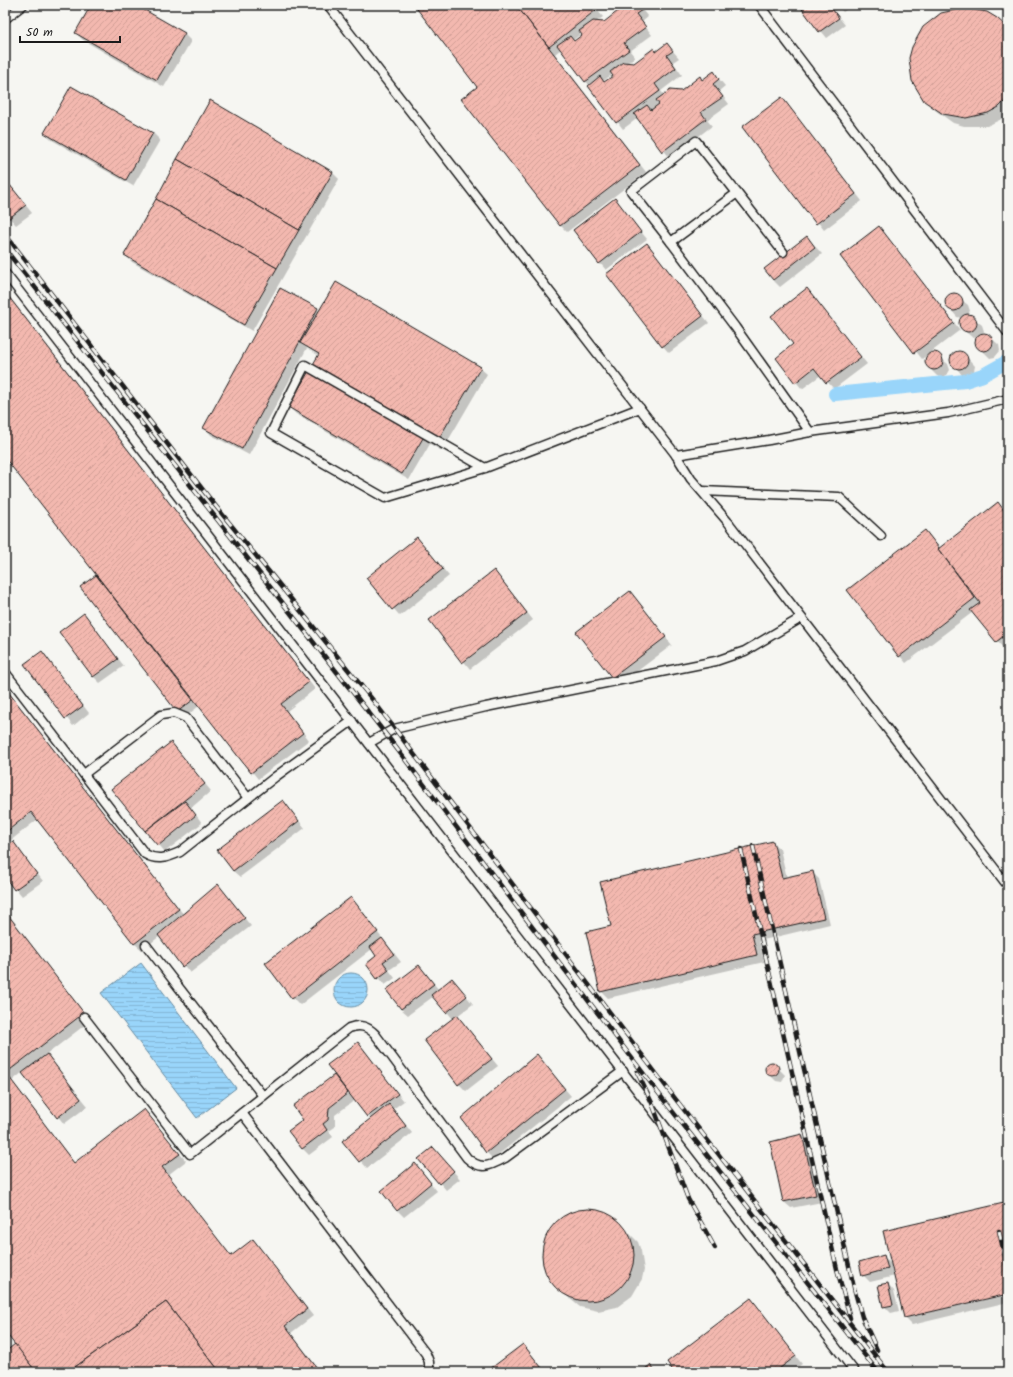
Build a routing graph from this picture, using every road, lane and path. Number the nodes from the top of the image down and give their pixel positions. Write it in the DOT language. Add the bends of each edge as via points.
graph roads {
  1 [pos="24,5"];
  2 [pos="328,5"];
  3 [pos="759,5"];
  4 [pos="5,19"];
  5 [pos="738,193"];
  6 [pos="671,242"];
  7 [pos="783,252"];
  8 [pos="5,273"];
  9 [pos="1007,328"];
  10 [pos="1008,399"];
  11 [pos="640,408"];
  12 [pos="810,432"];
  13 [pos="676,455"];
  14 [pos="485,468"];
  15 [pos="703,491"];
  16 [pos="881,536"];
  17 [pos="801,618"];
  18 [pos="5,672"];
  19 [pos="352,721"];
  20 [pos="369,743"];
  21 [pos="84,774"];
  22 [pos="248,798"];
  23 [pos="1008,886"];
  24 [pos="146,945"];
  25 [pos="84,1017"];
  26 [pos="622,1071"];
  27 [pos="263,1096"];
  28 [pos="242,1113"];
  29 [pos="429,1372"];
  30 [pos="855,1372"];
  1 -- 4 [label="lane"];
  2 -- 11 [label="lane"];
  3 -- 9 [label="lane"];
  5 -- 6 [label="lane"];
  5 -- 6 [label="lane" via="696,140 631,191"];
  5 -- 7 [label="lane"];
  6 -- 12 [label="lane"];
  8 -- 19 [label="lane"];
  10 -- 12 [label="lane" via="948,413"];
  11 -- 13 [label="lane"];
  11 -- 14 [label="lane"];
  12 -- 13 [label="lane"];
  13 -- 15 [label="lane" via="691,479"];
  14 -- 14 [label="lane" via="385,498 271,433 305,365"];
  15 -- 16 [label="lane" via="840,497"];
  15 -- 17 [label="lane"];
  17 -- 20 [label="lane" via="745,650 716,661 486,707 394,729"];
  17 -- 23 [label="lane"];
  18 -- 21 [label="lane"];
  19 -- 20 [label="lane"];
  19 -- 22 [label="lane"];
  20 -- 26 [label="lane"];
  21 -- 22 [label="lane" via="160,715 174,713 186,718"];
  21 -- 22 [label="lane" via="144,854 152,858 162,859 180,852"];
  24 -- 27 [label="lane"];
  25 -- 28 [label="lane" via="190,1154"];
  26 -- 27 [label="lane" via="505,1158 484,1166 474,1164 467,1158 375,1034 363,1026 349,1028"];
  26 -- 30 [label="lane"];
  27 -- 28 [label="lane"];
  28 -- 29 [label="lane" via="426,1354"];
}
